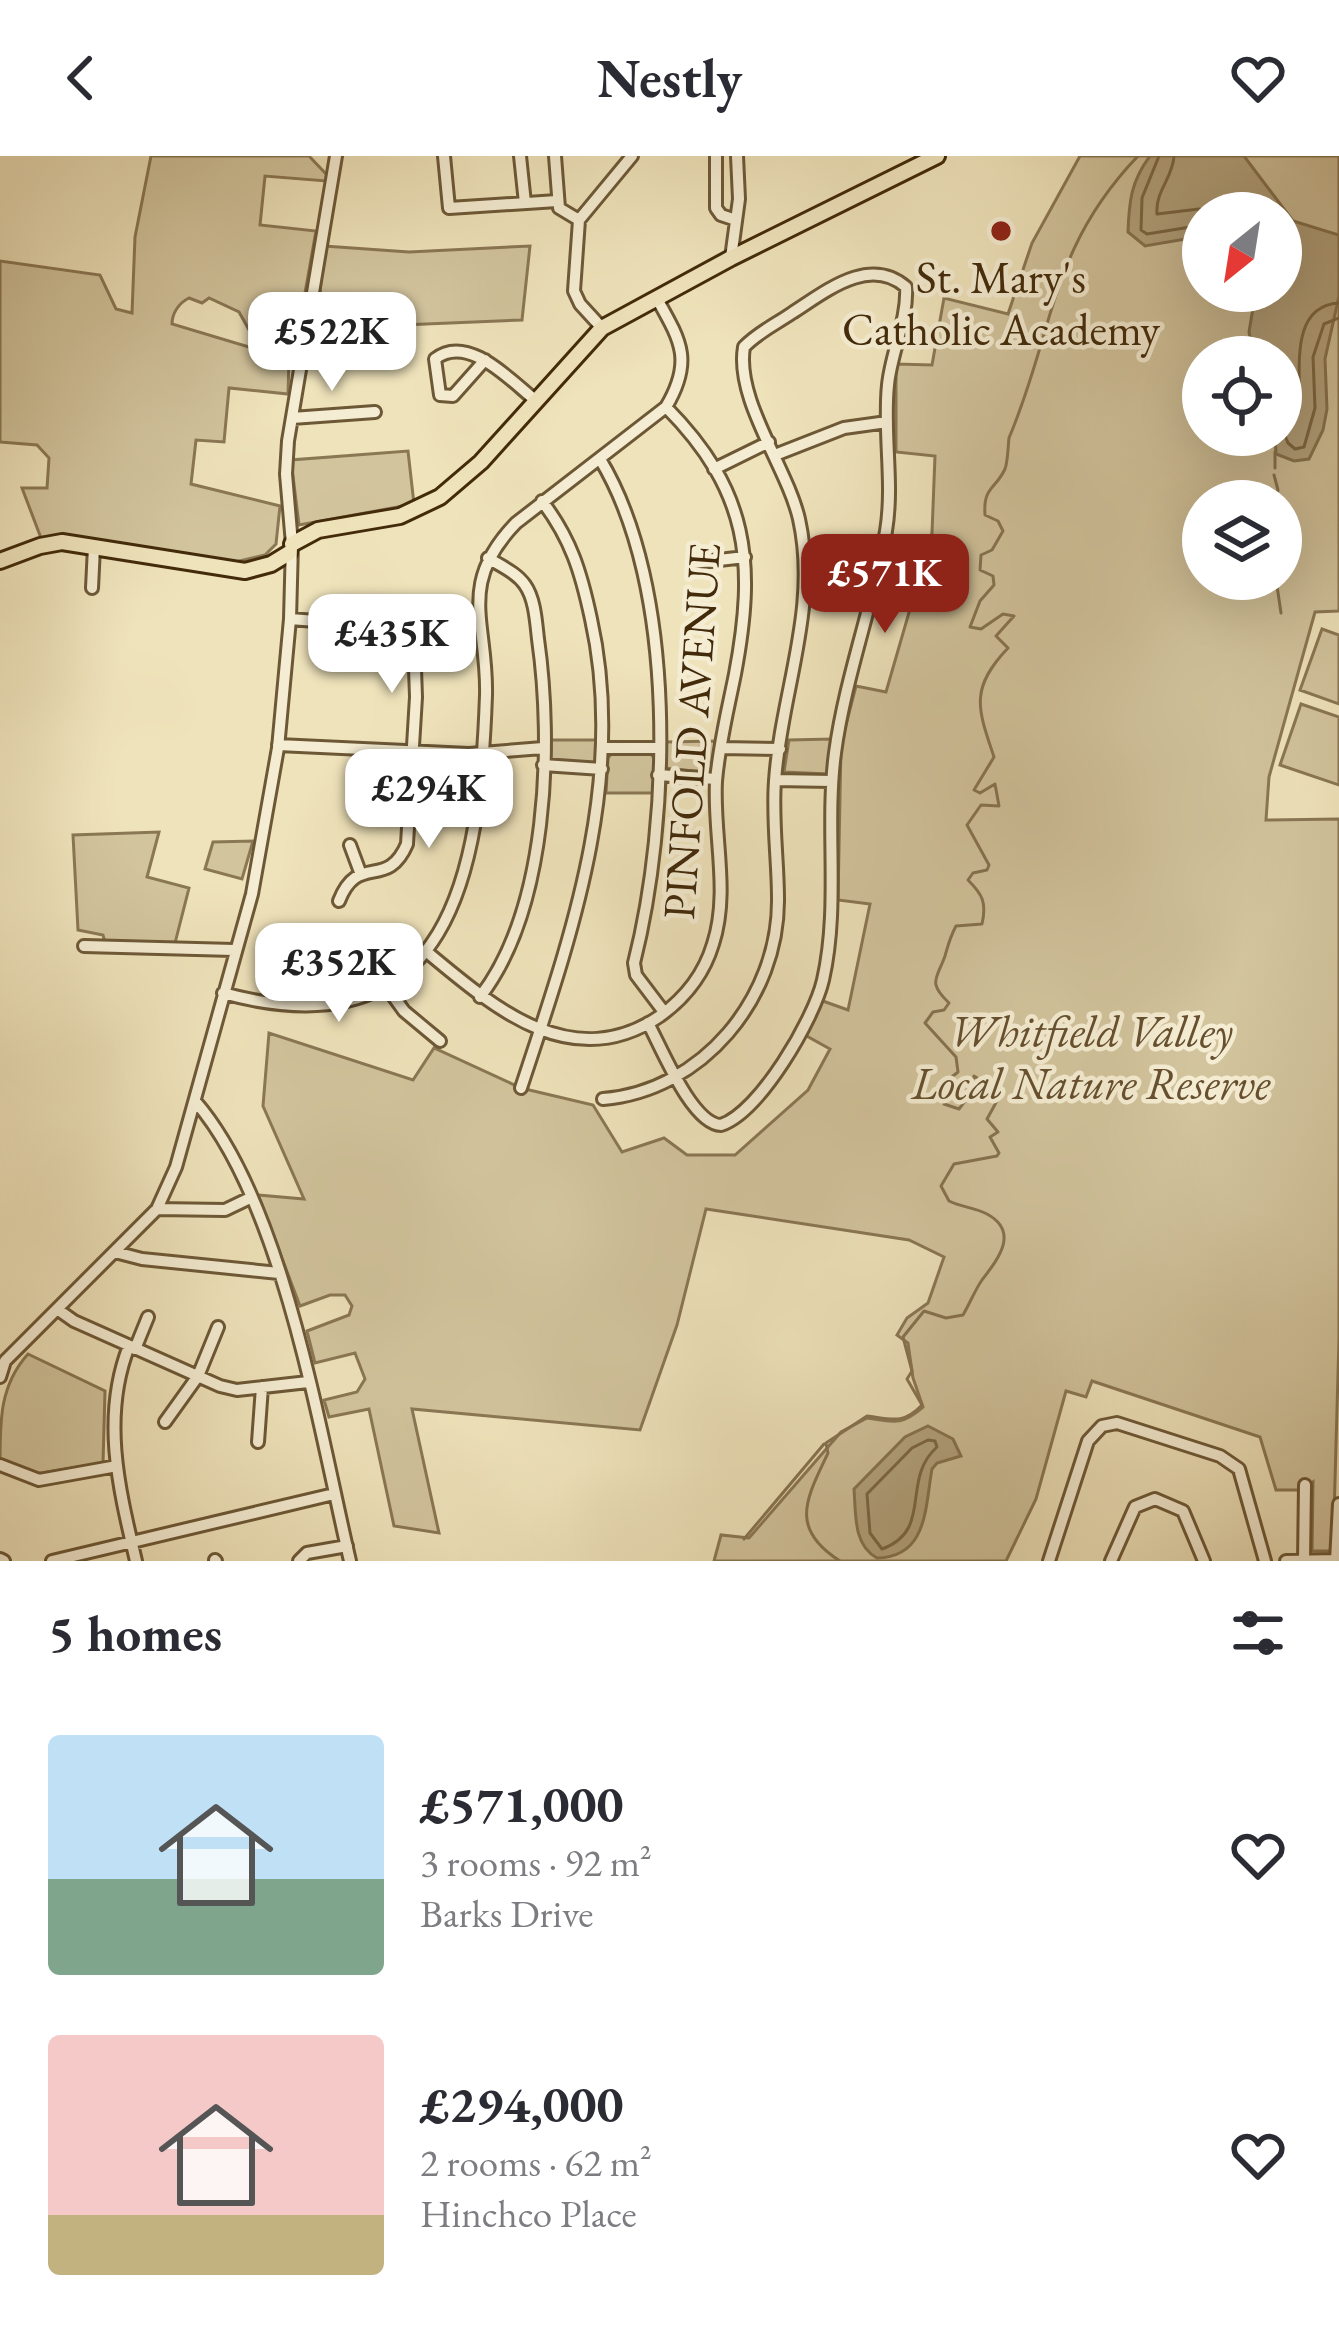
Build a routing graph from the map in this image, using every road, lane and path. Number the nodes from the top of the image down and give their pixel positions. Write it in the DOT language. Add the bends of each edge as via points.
graph roads {
  1 [pos="336,156"];
  2 [pos="444,156"];
  3 [pos="520,156"];
  4 [pos="555,156"];
  5 [pos="632,156"];
  6 [pos="716,156"];
  7 [pos="737,156"];
  8 [pos="938,156"];
  9 [pos="557,201"];
  10 [pos="525,203"];
  11 [pos="579,220"];
  12 [pos="736,220"];
  13 [pos="731,258"];
  14 [pos="656,297"];
  15 [pos="602,328"];
  16 [pos="302,340"];
  17 [pos="373,357"];
  18 [pos="485,360"];
  19 [pos="535,400"];
  20 [pos="666,407"];
  21 [pos="374,412"];
  22 [pos="292,418"];
  23 [pos="886,422"];
  24 [pos="772,449"];
  25 [pos="600,459"];
  26 [pos="715,469"];
  27 [pos="542,500"];
  28 [pos="94,547"];
  29 [pos="291,548"];
  30 [pos="745,557"];
  31 [pos="488,558"];
  32 [pos="0,561"];
  33 [pos="693,563"];
  34 [pos="92,588"];
  35 [pos="290,619"];
  36 [pos="328,622"];
  37 [pos="414,640"];
  38 [pos="278,746"];
  39 [pos="543,748"];
  40 [pos="604,748"];
  41 [pos="660,748"];
  42 [pos="721,748"];
  43 [pos="780,749"];
  44 [pos="414,752"];
  45 [pos="481,752"];
  46 [pos="543,765"];
  47 [pos="602,770"];
  48 [pos="658,775"];
  49 [pos="716,779"];
  50 [pos="775,779"];
  51 [pos="832,781"];
  52 [pos="350,845"];
  53 [pos="360,872"];
  54 [pos="340,901"];
  55 [pos="84,946"];
  56 [pos="234,950"];
  57 [pos="427,952"];
  58 [pos="386,986"];
  59 [pos="223,993"];
  60 [pos="480,997"];
  61 [pos="664,1012"];
  62 [pos="648,1023"];
  63 [pos="541,1030"];
  64 [pos="440,1041"];
  65 [pos="677,1076"];
  66 [pos="520,1088"];
  67 [pos="603,1099"];
  68 [pos="195,1101"];
  69 [pos="250,1198"];
  70 [pos="157,1209"];
  71 [pos="115,1252"];
  72 [pos="279,1273"];
  73 [pos="57,1309"];
  74 [pos="148,1317"];
  75 [pos="218,1327"];
  76 [pos="132,1348"];
  77 [pos="3,1362"];
  78 [pos="198,1376"];
  79 [pos="0,1377"];
  80 [pos="308,1382"];
  81 [pos="262,1387"];
  82 [pos="165,1422"];
  83 [pos="258,1442"];
  84 [pos="0,1466"];
  85 [pos="117,1466"];
  86 [pos="1305,1485"];
  87 [pos="334,1494"];
  88 [pos="1339,1504"];
  89 [pos="132,1542"];
  90 [pos="347,1546"];
  91 [pos="1304,1560"];
  92 [pos="1336,1560"];
  93 [pos="52,1561"];
  94 [pos="136,1561"];
  95 [pos="299,1561"];
  96 [pos="350,1561"];
  97 [pos="1049,1561"];
  98 [pos="1111,1561"];
  99 [pos="1204,1561"];
  100 [pos="1265,1561"];
  101 [pos="1286,1561"];
  1 -- 16 [label="street"];
  2 -- 10 [label="street" via="449,208"];
  3 -- 10 [label="street"];
  4 -- 9 [label="street"];
  5 -- 11 [label="street"];
  6 -- 12 [label="street" via="716,208"];
  7 -- 12 [label="street"];
  8 -- 13 [label="main road"];
  9 -- 10 [label="street"];
  9 -- 11 [label="street"];
  11 -- 15 [label="street" via="574,290"];
  12 -- 13 [label="street"];
  13 -- 14 [label="main road"];
  14 -- 15 [label="main road"];
  14 -- 20 [label="street" via="683,362"];
  15 -- 19 [label="main road"];
  16 -- 17 [label="street"];
  16 -- 22 [label="street"];
  18 -- 18 [label="street" via="453,396 440,395 438,356"];
  18 -- 19 [label="street"];
  19 -- 29 [label="main road" via="440,497 400,516 318,530"];
  20 -- 25 [label="street"];
  20 -- 26 [label="street, PINFOLD AVENUE"];
  21 -- 22 [label="street"];
  22 -- 29 [label="street"];
  23 -- 24 [label="street"];
  23 -- 24 [label="street" via="906,287 893,278 854,277 745,347 749,393"];
  23 -- 51 [label="street" via="886,528"];
  24 -- 26 [label="street"];
  24 -- 43 [label="street" via="798,517 806,569"];
  25 -- 27 [label="street"];
  25 -- 41 [label="street" via="625,509 646,588"];
  26 -- 30 [label="street, PINFOLD AVENUE" via="734,502"];
  27 -- 31 [label="street"];
  27 -- 40 [label="street" via="566,532 583,580 600,658"];
  28 -- 29 [label="main road" via="245,572"];
  28 -- 32 [label="main road" via="62,542"];
  28 -- 34 [label="street"];
  29 -- 35 [label="street"];
  30 -- 33 [label="street"];
  30 -- 42 [label="street, PINFOLD AVENUE" via="743,623"];
  31 -- 39 [label="street" via="528,588 542,666"];
  31 -- 45 [label="street" via="476,609 486,691"];
  35 -- 36 [label="street"];
  35 -- 38 [label="street"];
  37 -- 44 [label="street"];
  38 -- 44 [label="street"];
  38 -- 56 [label="street"];
  39 -- 45 [label="street"];
  39 -- 46 [label="street"];
  40 -- 41 [label="street"];
  40 -- 47 [label="street"];
  41 -- 48 [label="street"];
  42 -- 43 [label="street"];
  42 -- 49 [label="street, PINFOLD AVENUE"];
  43 -- 50 [label="street"];
  44 -- 45 [label="street"];
  44 -- 53 [label="street" via="400,860"];
  45 -- 57 [label="street" via="480,802 458,895"];
  46 -- 47 [label="street"];
  46 -- 60 [label="street" via="532,870 495,978"];
  47 -- 63 [label="street" via="588,866"];
  48 -- 49 [label="street"];
  48 -- 61 [label="street" via="634,963"];
  49 -- 61 [label="street, PINFOLD AVENUE" via="721,900 713,945 688,992"];
  50 -- 51 [label="street"];
  50 -- 65 [label="street" via="772,945 756,993 728,1035"];
  51 -- 65 [label="street" via="823,983 793,1052 721,1125 703,1119"];
  52 -- 53 [label="street"];
  53 -- 54 [label="street"];
  55 -- 56 [label="street"];
  56 -- 59 [label="street"];
  57 -- 58 [label="street"];
  57 -- 60 [label="street, PINFOLD AVENUE"];
  58 -- 59 [label="street" via="310,1004"];
  58 -- 64 [label="street"];
  59 -- 68 [label="street"];
  60 -- 63 [label="street, PINFOLD AVENUE"];
  61 -- 62 [label="street, PINFOLD AVENUE"];
  62 -- 63 [label="street, PINFOLD AVENUE" via="587,1039"];
  62 -- 65 [label="street"];
  63 -- 66 [label="street"];
  65 -- 67 [label="street"];
  68 -- 69 [label="street" via="218,1128"];
  68 -- 70 [label="street"];
  69 -- 70 [label="street" via="224,1210"];
  69 -- 72 [label="street"];
  70 -- 71 [label="street"];
  71 -- 72 [label="street"];
  71 -- 73 [label="street"];
  72 -- 80 [label="street"];
  73 -- 76 [label="street"];
  73 -- 77 [label="street"];
  74 -- 76 [label="street"];
  75 -- 78 [label="street"];
  76 -- 78 [label="street"];
  76 -- 85 [label="street" via="112,1411"];
  77 -- 79 [label="street"];
  78 -- 81 [label="street" via="237,1390"];
  78 -- 82 [label="street"];
  80 -- 81 [label="street"];
  80 -- 87 [label="street"];
  81 -- 83 [label="street"];
  84 -- 85 [label="street" via="38,1480"];
  85 -- 89 [label="street"];
  86 -- 91 [label="street"];
  87 -- 89 [label="street"];
  87 -- 90 [label="street"];
  88 -- 92 [label="street"];
  89 -- 93 [label="street"];
  89 -- 94 [label="street"];
  90 -- 95 [label="street"];
  90 -- 96 [label="street"];
  91 -- 92 [label="street"];
  91 -- 101 [label="street"];
  97 -- 100 [label="street" via="1088,1442 1102,1426 1118,1423 1239,1469"];
  98 -- 99 [label="street" via="1136,1507 1155,1498 1183,1511"];
}
